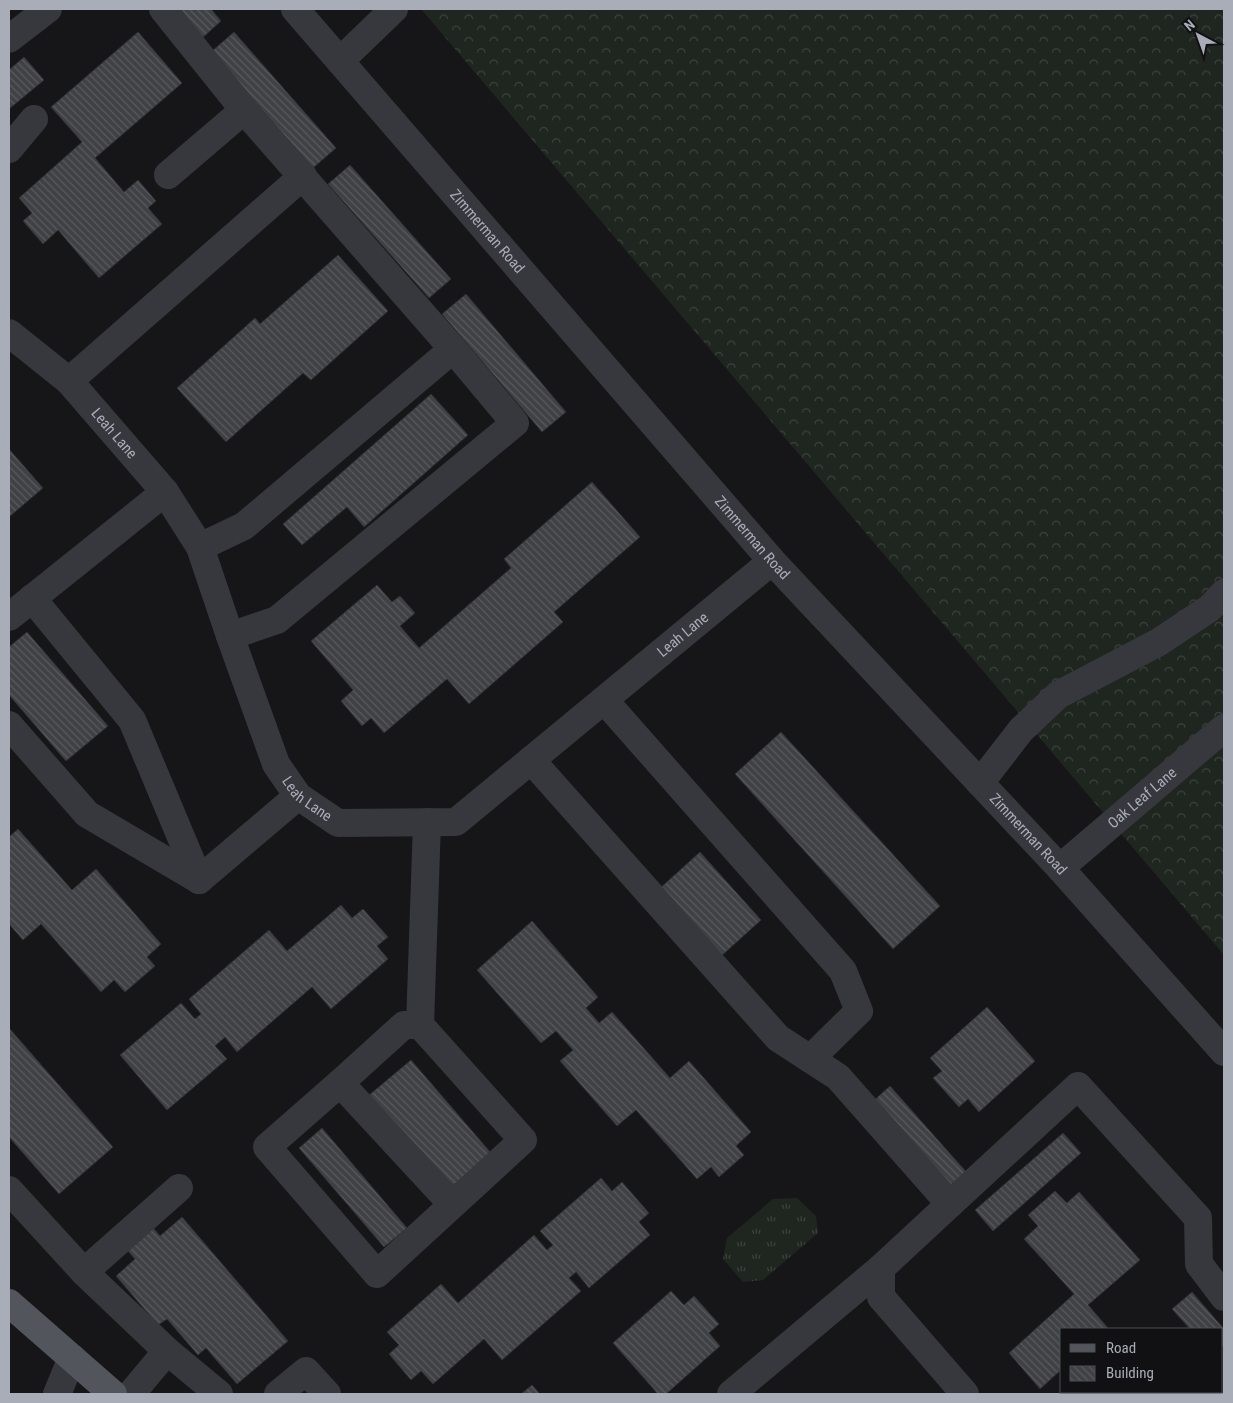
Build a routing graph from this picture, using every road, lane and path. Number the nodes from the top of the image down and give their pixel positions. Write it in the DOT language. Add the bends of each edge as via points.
graph roads {
  1 [pos="48,9"];
  2 [pos="163,9"];
  3 [pos="295,9"];
  4 [pos="394,9"];
  5 [pos="9,39"];
  6 [pos="340,61"];
  7 [pos="244,110"];
  8 [pos="34,119"];
  9 [pos="9,149"];
  10 [pos="168,175"];
  11 [pos="302,176"];
  12 [pos="9,333"];
  13 [pos="453,349"];
  14 [pos="69,381"];
  15 [pos="164,492"];
  16 [pos="200,547"];
  17 [pos="772,561"];
  18 [pos="1224,593"];
  19 [pos="32,598"];
  20 [pos="9,617"];
  21 [pos="230,636"];
  22 [pos="604,700"];
  23 [pos="9,725"];
  24 [pos="1224,728"];
  25 [pos="531,760"];
  26 [pos="980,783"];
  27 [pos="298,796"];
  28 [pos="427,822"];
  29 [pos="1060,868"];
  30 [pos="199,880"];
  31 [pos="420,1025"];
  32 [pos="1224,1052"];
  33 [pos="810,1059"];
  34 [pos="340,1083"];
  35 [pos="179,1188"];
  36 [pos="9,1190"];
  37 [pos="452,1204"];
  38 [pos="950,1204"];
  39 [pos="881,1268"];
  40 [pos="84,1272"];
  41 [pos="1224,1297"];
  42 [pos="9,1303"];
  43 [pos="168,1352"];
  44 [pos="72,1358"];
  45 [pos="57,1394"];
  46 [pos="113,1394"];
  47 [pos="131,1394"];
  48 [pos="219,1394"];
  49 [pos="278,1394"];
  50 [pos="327,1394"];
  51 [pos="731,1394"];
  52 [pos="965,1394"];
  1 -- 5 [label="street"];
  2 -- 7 [label="street"];
  3 -- 6 [label="street, Zimmerman Road"];
  4 -- 6 [label="street"];
  6 -- 17 [label="street, Zimmerman Road"];
  7 -- 10 [label="street"];
  7 -- 11 [label="street"];
  8 -- 9 [label="street"];
  11 -- 13 [label="street"];
  11 -- 14 [label="street"];
  12 -- 14 [label="street, Leah Lane"];
  13 -- 16 [label="street" via="244,526"];
  13 -- 21 [label="street" via="515,423 277,620"];
  14 -- 15 [label="street, Leah Lane"];
  15 -- 16 [label="street, Leah Lane"];
  15 -- 19 [label="street"];
  16 -- 21 [label="street, Leah Lane"];
  17 -- 22 [label="street, Leah Lane"];
  17 -- 26 [label="street, Zimmerman Road"];
  18 -- 26 [label="street" via="1210,608 1159,642 1058,695 1021,730"];
  19 -- 20 [label="street"];
  19 -- 30 [label="street" via="132,720"];
  21 -- 27 [label="street, Leah Lane" via="276,764"];
  22 -- 25 [label="street, Leah Lane"];
  22 -- 33 [label="street" via="843,971 859,1011"];
  23 -- 30 [label="street" via="87,814"];
  24 -- 29 [label="street, Oak Leaf Lane"];
  25 -- 28 [label="street, Leah Lane" via="456,822"];
  25 -- 33 [label="street" via="778,1038"];
  26 -- 29 [label="street, Zimmerman Road"];
  27 -- 28 [label="street, Leah Lane" via="338,823"];
  27 -- 30 [label="street"];
  28 -- 31 [label="street"];
  29 -- 32 [label="street, Zimmerman Road"];
  31 -- 34 [label="street" via="404,1025"];
  31 -- 37 [label="street" via="523,1140"];
  33 -- 38 [label="street" via="838,1077"];
  34 -- 37 [label="street"];
  34 -- 37 [label="street" via="267,1147 377,1274"];
  35 -- 40 [label="street"];
  36 -- 40 [label="street"];
  38 -- 39 [label="street"];
  38 -- 41 [label="street" via="1078,1086 1198,1218 1198,1264"];
  39 -- 51 [label="street"];
  39 -- 52 [label="street" via="882,1297"];
  40 -- 43 [label="street"];
  42 -- 44 [label="main road"];
  43 -- 47 [label="street"];
  43 -- 48 [label="street"];
  44 -- 45 [label="street"];
  44 -- 46 [label="main road"];
  49 -- 50 [label="street" via="306,1371"];
}
